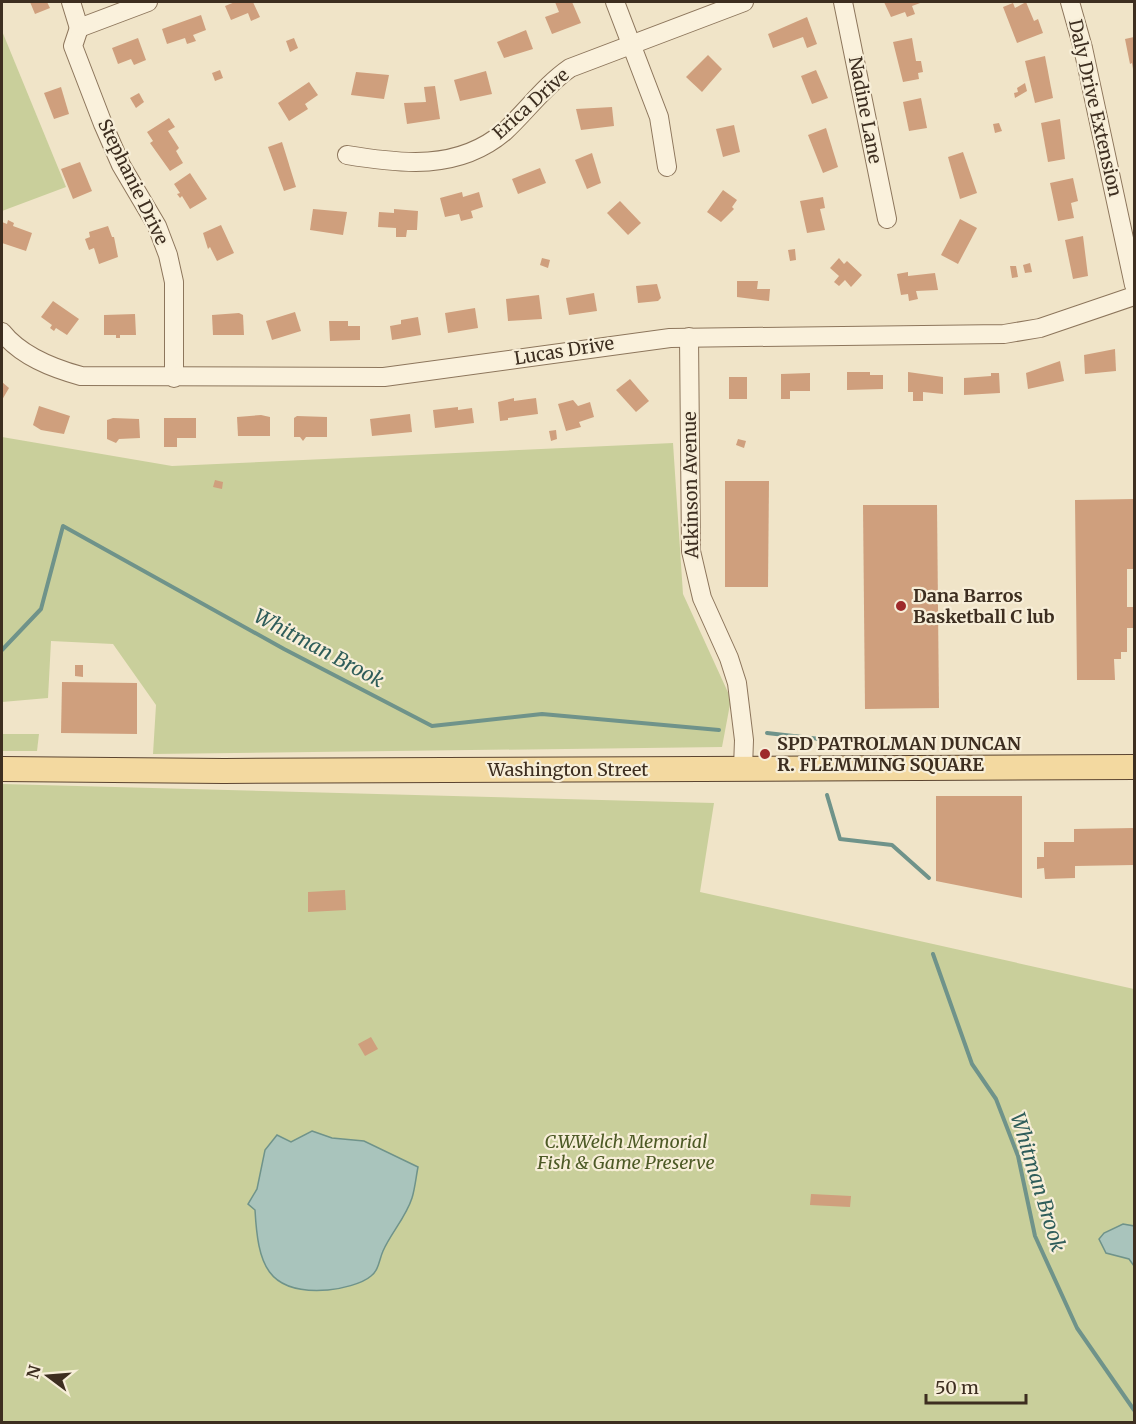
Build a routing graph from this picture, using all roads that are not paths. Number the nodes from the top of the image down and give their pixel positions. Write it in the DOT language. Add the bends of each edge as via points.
graph roads {
  1 [pos="71,2"];
  2 [pos="148,2"];
  3 [pos="615,2"];
  4 [pos="744,2"];
  5 [pos="843,2"];
  6 [pos="1070,2"];
  7 [pos="79,28"];
  8 [pos="631,44"];
  9 [pos="346,155"];
  10 [pos="667,167"];
  11 [pos="887,219"];
  12 [pos="1134,285"];
  13 [pos="1134,296"];
  14 [pos="2,332"];
  15 [pos="689,337"];
  16 [pos="174,378"];
  17 [pos="1134,767"];
  18 [pos="743,768"];
  19 [pos="2,769"];
  1 -- 7 [label="street"];
  2 -- 7 [label="street"];
  3 -- 8 [label="street"];
  4 -- 8 [label="street, Erica Drive"];
  5 -- 11 [label="street, Nadine Lane"];
  6 -- 12 [label="street, Daly Drive Extension"];
  7 -- 16 [label="street, Stephanie Drive" via="73,46 103,124 121,165 158,226 168,255 174,282"];
  8 -- 9 [label="street, Erica Drive" via="570,68 554,79 502,133 479,148 414,164"];
  8 -- 10 [label="street" via="658,117"];
  13 -- 15 [label="street, Lucas Drive" via="1040,328 1004,334"];
  14 -- 16 [label="street, Lucas Drive" via="42,363 70,373 102,378"];
  15 -- 16 [label="street, Lucas Drive" via="646,339 384,377"];
  15 -- 18 [label="street, Atkinson Avenue" via="691,551 702,598 737,683"];
  17 -- 18 [label="main road, Washington Street"];
  18 -- 19 [label="main road, Washington Street"];
}
